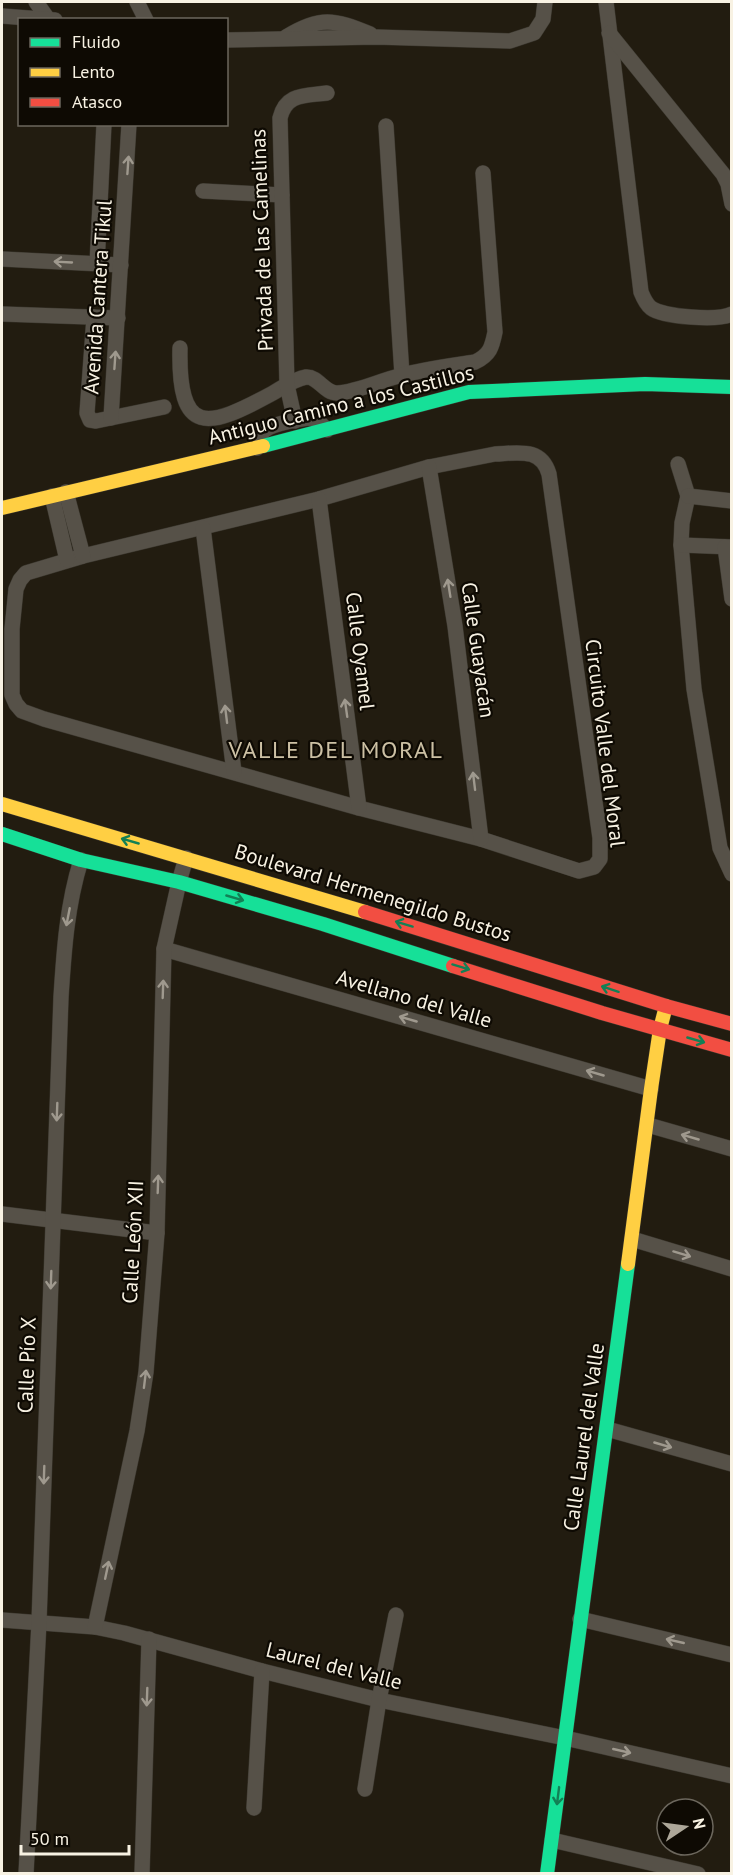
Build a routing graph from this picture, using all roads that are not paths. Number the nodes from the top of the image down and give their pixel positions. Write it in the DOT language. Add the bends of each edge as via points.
graph roads {
  1 [pos="36,2"];
  2 [pos="137,2"];
  3 [pos="545,2"];
  4 [pos="606,2"];
  5 [pos="2,16"];
  6 [pos="35,18"];
  7 [pos="50,18"];
  8 [pos="145,18"];
  9 [pos="608,32"];
  10 [pos="228,40"];
  11 [pos="327,93"];
  12 [pos="104,126"];
  13 [pos="129,126"];
  14 [pos="386,126"];
  15 [pos="483,172"];
  16 [pos="203,191"];
  17 [pos="282,195"];
  18 [pos="732,204"];
  19 [pos="2,259"];
  20 [pos="98,264"];
  21 [pos="121,266"];
  22 [pos="2,314"];
  23 [pos="732,314"];
  24 [pos="94,317"];
  25 [pos="118,318"];
  26 [pos="180,348"];
  27 [pos="402,375"];
  28 [pos="287,385"];
  29 [pos="732,387"];
  30 [pos="164,407"];
  31 [pos="111,418"];
  32 [pos="295,421"];
  33 [pos="327,430"];
  34 [pos="257,447"];
  35 [pos="678,464"];
  36 [pos="429,467"];
  37 [pos="59,494"];
  38 [pos="688,496"];
  39 [pos="319,499"];
  40 [pos="732,501"];
  41 [pos="2,508"];
  42 [pos="203,528"];
  43 [pos="681,545"];
  44 [pos="728,547"];
  45 [pos="82,556"];
  46 [pos="67,560"];
  47 [pos="732,599"];
  48 [pos="234,772"];
  49 [pos="2,804"];
  50 [pos="359,808"];
  51 [pos="2,834"];
  52 [pos="481,839"];
  53 [pos="186,858"];
  54 [pos="81,860"];
  55 [pos="732,874"];
  56 [pos="178,882"];
  57 [pos="164,949"];
  58 [pos="666,1006"];
  59 [pos="732,1024"];
  60 [pos="660,1029"];
  61 [pos="732,1050"];
  62 [pos="651,1089"];
  63 [pos="648,1125"];
  64 [pos="732,1149"];
  65 [pos="2,1214"];
  66 [pos="53,1222"];
  67 [pos="157,1233"];
  68 [pos="632,1239"];
  69 [pos="732,1269"];
  70 [pos="607,1429"];
  71 [pos="732,1464"];
  72 [pos="396,1615"];
  73 [pos="580,1619"];
  74 [pos="2,1620"];
  75 [pos="39,1622"];
  76 [pos="95,1627"];
  77 [pos="149,1639"];
  78 [pos="732,1655"];
  79 [pos="262,1671"];
  80 [pos="379,1700"];
  81 [pos="565,1738"];
  82 [pos="732,1776"];
  83 [pos="365,1790"];
  84 [pos="255,1808"];
  85 [pos="552,1839"];
  86 [pos="26,1874"];
  87 [pos="142,1874"];
  88 [pos="547,1874"];
  89 [pos="698,1874"];
  1 -- 7 [label="street"];
  2 -- 8 [label="street"];
  3 -- 10 [label="street" via="543,19 534,33 510,41 375,37"];
  4 -- 9 [label="street"];
  5 -- 6 [label="street"];
  9 -- 18 [label="street" via="723,174"];
  9 -- 23 [label="street" via="641,292 652,309 661,312 721,317"];
  11 -- 17 [label="street, Privada de las Camelinas" via="292,98 282,107"];
  12 -- 20 [label="street, Avenida Cantera Tikul"];
  21 -- 13 [label="street, Avenida Cantera Tikul, one-way"];
  14 -- 27 [label="street"];
  15 -- 27 [label="street" via="495,332 489,353 475,362"];
  16 -- 17 [label="street"];
  17 -- 28 [label="street, Privada de las Camelinas"];
  20 -- 19 [label="street, one-way"];
  20 -- 21 [label="street"];
  21 -- 25 [label="street, Avenida Cantera Tikul"];
  22 -- 24 [label="street"];
  24 -- 25 [label="street"];
  24 -- 31 [label="street, Avenida Cantera Tikul" via="87,413 96,422"];
  31 -- 25 [label="street, Avenida Cantera Tikul, one-way"];
  26 -- 28 [label="street" via="183,396 196,416 224,417"];
  27 -- 28 [label="street" via="334,393 310,378"];
  28 -- 32 [label="street, Privada de las Camelinas"];
  29 -- 33 [label="street, Antiguo Camino a los Castillos" via="645,384 490,390 442,398"];
  30 -- 31 [label="street"];
  32 -- 33 [label="street" via="312,418"];
  32 -- 34 [label="street" via="264,430"];
  33 -- 34 [label="street, Antiguo Camino a los Castillos"];
  34 -- 37 [label="street, Antiguo Camino a los Castillos"];
  35 -- 38 [label="street"];
  36 -- 39 [label="street, Circuito Valle del Moral"];
  52 -- 36 [label="street, Calle Guayacán, one-way" via="455,626"];
  36 -- 52 [label="street, Circuito Valle del Moral" via="512,453 536,455 544,461 600,859 594,867 579,871"];
  37 -- 41 [label="street, Antiguo Camino a los Castillos"];
  37 -- 45 [label="street"];
  37 -- 46 [label="street"];
  38 -- 40 [label="street"];
  38 -- 43 [label="street"];
  39 -- 42 [label="street, Circuito Valle del Moral"];
  50 -- 39 [label="street, Calle Oyamel, one-way"];
  42 -- 45 [label="street, Circuito Valle del Moral"];
  48 -- 42 [label="street, one-way"];
  43 -- 44 [label="street"];
  43 -- 55 [label="street" via="694,689 720,848"];
  44 -- 47 [label="street"];
  45 -- 46 [label="street, Circuito Valle del Moral"];
  46 -- 48 [label="street, Circuito Valle del Moral" via="26,573 16,589 11,689 16,705 44,719"];
  48 -- 50 [label="street, Circuito Valle del Moral"];
  53 -- 49 [label="street, Boulevard Hermenegildo Bustos, one-way"];
  50 -- 52 [label="street, Circuito Valle del Moral"];
  51 -- 54 [label="street, Boulevard Hermenegildo Bustos"];
  53 -- 56 [label="street, Calle León XII"];
  58 -- 53 [label="street, Boulevard Hermenegildo Bustos, one-way"];
  54 -- 56 [label="street, Boulevard Hermenegildo Bustos"];
  54 -- 66 [label="street, Calle Pío X, one-way" via="66,929"];
  56 -- 57 [label="street, Calle León XII"];
  56 -- 60 [label="street, Boulevard Hermenegildo Bustos, one-way"];
  62 -- 57 [label="street, Avellano del Valle, one-way"];
  67 -- 57 [label="street, Calle León XII, one-way"];
  58 -- 59 [label="street, Boulevard Hermenegildo Bustos"];
  58 -- 60 [label="street, Calle Laurel del Valle"];
  60 -- 61 [label="street, Boulevard Hermenegildo Bustos, one-way"];
  60 -- 62 [label="street, Calle Laurel del Valle"];
  62 -- 63 [label="street, Calle Laurel del Valle"];
  64 -- 63 [label="street, one-way"];
  63 -- 68 [label="street, Calle Laurel del Valle"];
  65 -- 66 [label="street"];
  66 -- 67 [label="street"];
  66 -- 75 [label="street, Calle Pío X, one-way"];
  76 -- 67 [label="street, Calle León XII, one-way" via="142,1401"];
  68 -- 69 [label="street, one-way"];
  68 -- 70 [label="street, Calle Laurel del Valle"];
  70 -- 71 [label="street, one-way"];
  70 -- 73 [label="street, Calle Laurel del Valle"];
  72 -- 80 [label="street"];
  78 -- 73 [label="street, one-way"];
  73 -- 81 [label="street, Calle Laurel del Valle"];
  74 -- 75 [label="street, Laurel del Valle"];
  75 -- 76 [label="street, Laurel del Valle"];
  75 -- 86 [label="street, Calle Pío X"];
  76 -- 77 [label="street, Laurel del Valle"];
  77 -- 79 [label="street, Laurel del Valle"];
  77 -- 87 [label="street, one-way"];
  79 -- 80 [label="street, Laurel del Valle"];
  79 -- 84 [label="street"];
  80 -- 81 [label="street, Laurel del Valle"];
  80 -- 83 [label="street"];
  81 -- 82 [label="street, Laurel del Valle, one-way"];
  81 -- 85 [label="street, Calle Laurel del Valle, one-way"];
  85 -- 88 [label="street, Calle Laurel del Valle"];
  85 -- 89 [label="street"];
}
